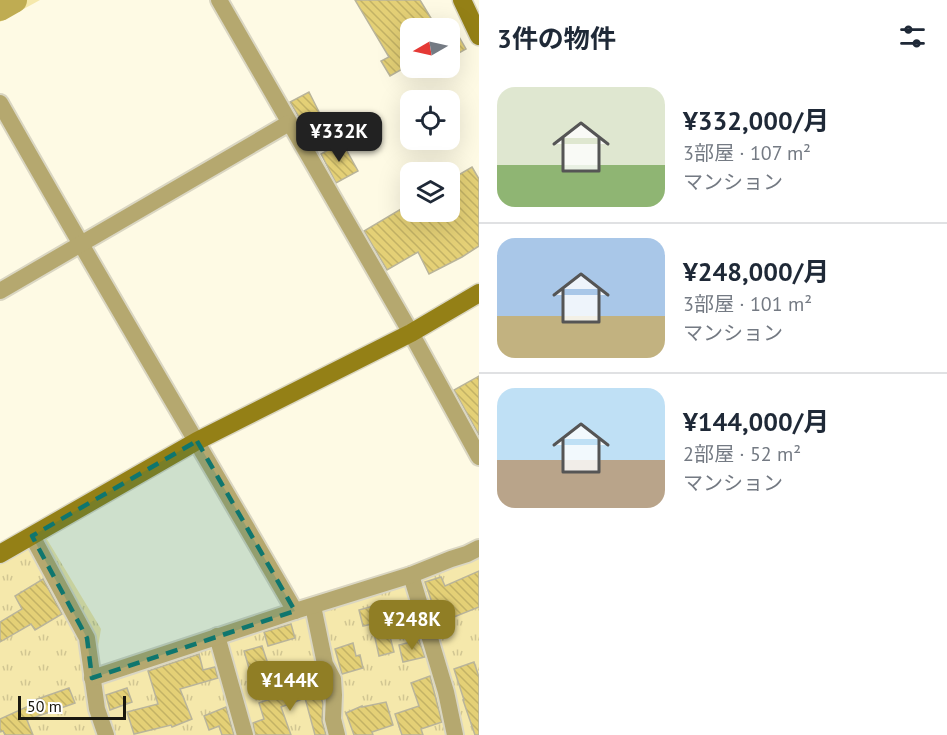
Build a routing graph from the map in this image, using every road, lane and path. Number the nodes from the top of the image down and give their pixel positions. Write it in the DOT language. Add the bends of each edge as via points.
graph roads {
  1 [pos="219,0"];
  2 [pos="462,0"];
  3 [pos="479,36"];
  4 [pos="0,103"];
  5 [pos="289,123"];
  6 [pos="80,244"];
  7 [pos="0,291"];
  8 [pos="479,292"];
  9 [pos="411,333"];
  10 [pos="197,441"];
  11 [pos="479,458"];
  12 [pos="32,536"];
  13 [pos="479,548"];
  14 [pos="0,554"];
  15 [pos="411,575"];
  16 [pos="313,606"];
  17 [pos="295,611"];
  18 [pos="217,636"];
  19 [pos="92,678"];
  20 [pos="106,735"];
  21 [pos="245,735"];
  22 [pos="337,735"];
  23 [pos="455,735"];
  1 -- 5 [label="street"];
  2 -- 3 [label="street"];
  4 -- 6 [label="street"];
  5 -- 6 [label="street"];
  5 -- 9 [label="street"];
  6 -- 7 [label="street"];
  6 -- 10 [label="street"];
  8 -- 9 [label="street"];
  9 -- 10 [label="street"];
  9 -- 11 [label="street"];
  10 -- 12 [label="street"];
  10 -- 17 [label="street"];
  12 -- 14 [label="street"];
  12 -- 19 [label="street" via="87,638"];
  13 -- 15 [label="street"];
  15 -- 16 [label="street"];
  15 -- 23 [label="street"];
  16 -- 17 [label="street"];
  16 -- 22 [label="street" via="325,664 333,679"];
  17 -- 18 [label="street"];
  18 -- 19 [label="street"];
  18 -- 21 [label="street"];
  19 -- 20 [label="street"];
}
